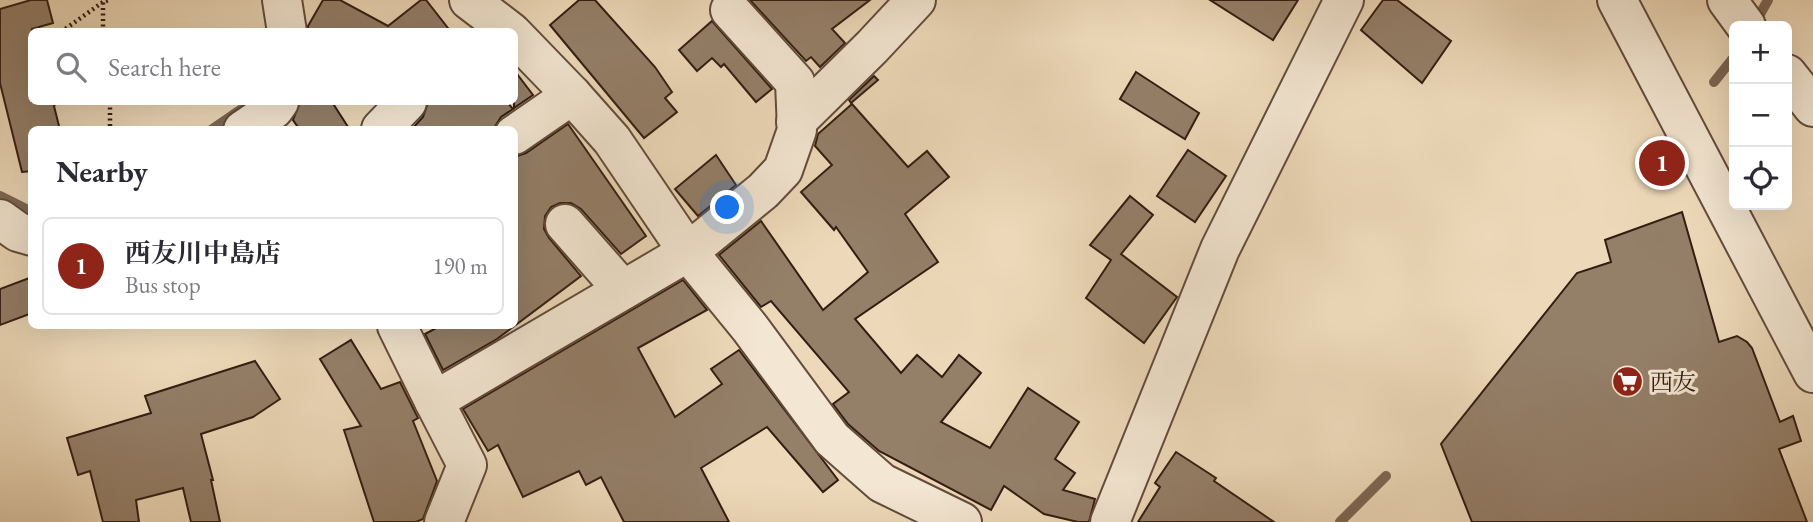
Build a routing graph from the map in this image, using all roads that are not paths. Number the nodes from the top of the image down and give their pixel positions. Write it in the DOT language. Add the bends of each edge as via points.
graph roads {
  1 [pos="282,0"];
  2 [pos="470,0"];
  3 [pos="916,0"];
  4 [pos="1344,0"];
  5 [pos="1617,0"];
  6 [pos="730,10"];
  7 [pos="507,25"];
  8 [pos="286,28"];
  9 [pos="518,37"];
  10 [pos="1792,80"];
  11 [pos="572,95"];
  12 [pos="404,105"];
  13 [pos="1813,107"];
  14 [pos="796,122"];
  15 [pos="384,126"];
  16 [pos="518,132"];
  17 [pos="0,219"];
  18 [pos="565,224"];
  19 [pos="28,235"];
  20 [pos="688,252"];
  21 [pos="623,290"];
  22 [pos="399,329"];
  23 [pos="1813,373"];
  24 [pos="435,401"];
  25 [pos="444,522"];
  26 [pos="962,522"];
  27 [pos="1110,522"];
  1 -- 8 [label="street"];
  2 -- 7 [label="street"];
  3 -- 14 [label="street"];
  4 -- 27 [label="street" via="1220,249"];
  5 -- 23 [label="street"];
  6 -- 14 [label="street" via="795,82"];
  9 -- 11 [label="street"];
  10 -- 13 [label="street"];
  11 -- 16 [label="street"];
  11 -- 20 [label="street" via="612,141"];
  12 -- 15 [label="street"];
  14 -- 20 [label="street" via="783,170"];
  17 -- 19 [label="street"];
  18 -- 21 [label="street"];
  20 -- 21 [label="street"];
  20 -- 26 [label="street" via="832,439 881,483"];
  21 -- 24 [label="street"];
  22 -- 24 [label="street"];
  24 -- 25 [label="street" via="467,465"];
}
